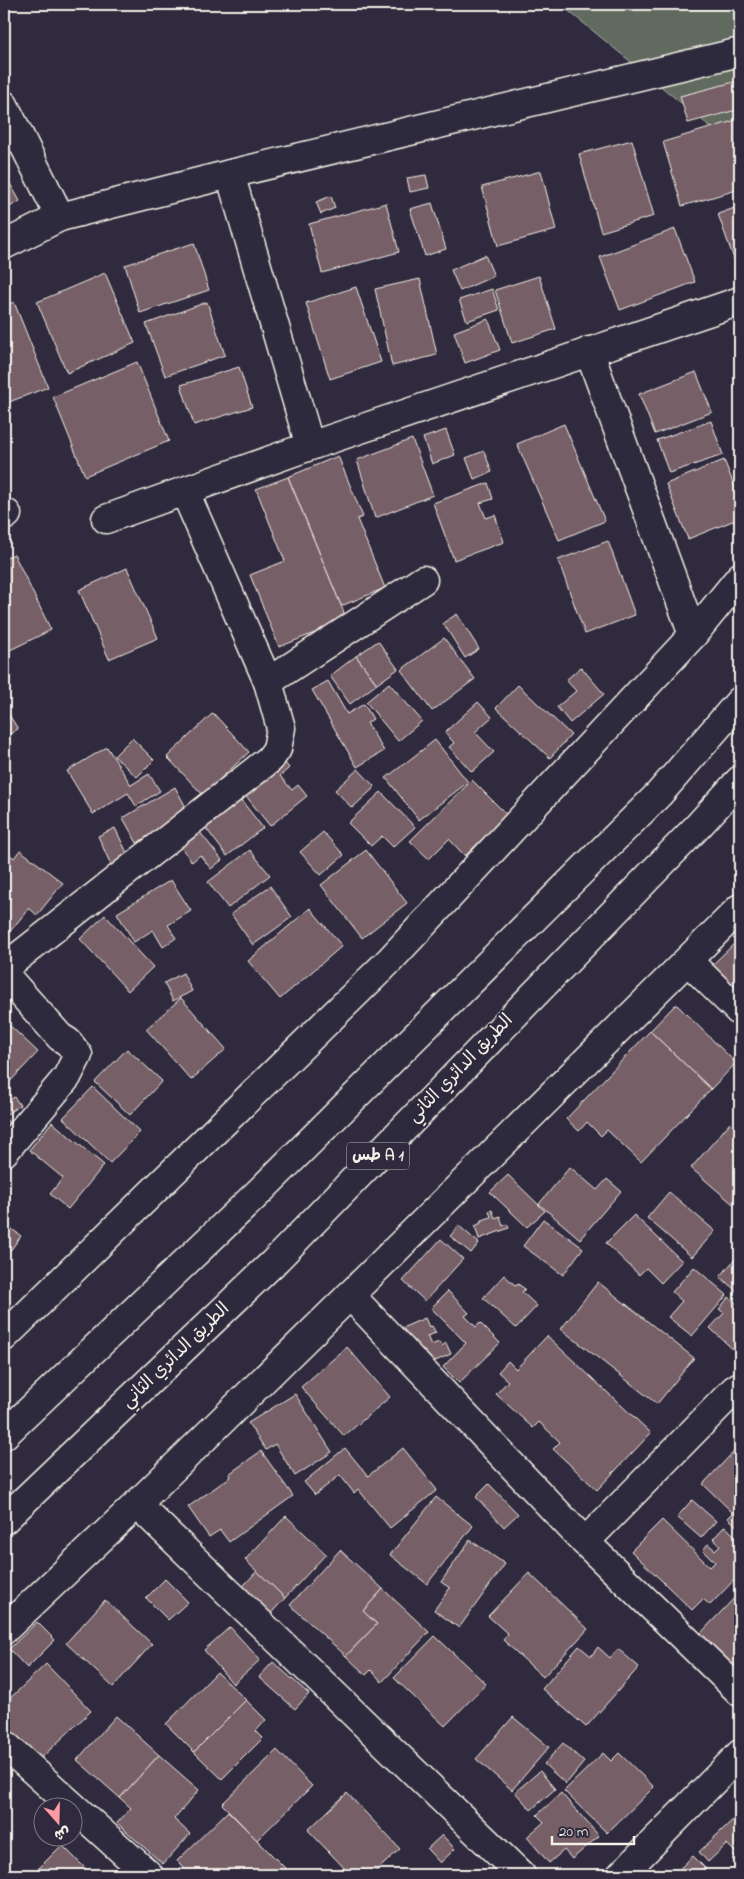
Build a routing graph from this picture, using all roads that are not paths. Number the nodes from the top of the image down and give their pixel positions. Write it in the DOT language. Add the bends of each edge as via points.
graph roads {
  1 [pos="740,52"];
  2 [pos="4,105"];
  3 [pos="230,174"];
  4 [pos="60,217"];
  5 [pos="4,245"];
  6 [pos="740,301"];
  7 [pos="589,351"];
  8 [pos="310,446"];
  9 [pos="185,492"];
  10 [pos="106,519"];
  11 [pos="740,577"];
  12 [pos="423,580"];
  13 [pos="693,635"];
  14 [pos="268,682"];
  15 [pos="740,701"];
  16 [pos="740,780"];
  17 [pos="740,908"];
  18 [pos="688,961"];
  19 [pos="4,968"];
  20 [pos="4,974"];
  21 [pos="740,1012"];
  22 [pos="4,1152"];
  23 [pos="350,1295"];
  24 [pos="4,1337"];
  25 [pos="740,1386"];
  26 [pos="4,1435"];
  27 [pos="137,1504"];
  28 [pos="4,1520"];
  29 [pos="585,1542"];
  30 [pos="4,1630"];
  31 [pos="740,1692"];
  32 [pos="4,1744"];
  33 [pos="740,1754"];
  34 [pos="149,1875"];
  35 [pos="521,1875"];
  36 [pos="621,1875"];
  1 -- 3 [label="main road"];
  2 -- 4 [label="main road"];
  3 -- 4 [label="main road"];
  3 -- 8 [label="main road"];
  4 -- 5 [label="main road"];
  6 -- 7 [label="main road"];
  7 -- 8 [label="main road"];
  7 -- 13 [label="main road"];
  8 -- 9 [label="main road"];
  9 -- 10 [label="main road"];
  9 -- 14 [label="main road"];
  11 -- 13 [label="main road"];
  12 -- 14 [label="main road"];
  13 -- 24 [label="main road" via="388,961"];
  14 -- 19 [label="main road" via="280,728 277,748 270,759"];
  15 -- 26 [label="main road" via="645,808 257,1194"];
  16 -- 28 [label="main road, الطريق الدائري الثاني / طس A 1" via="273,1263"];
  17 -- 18 [label="main road"];
  18 -- 21 [label="main road"];
  18 -- 23 [label="main road"];
  20 -- 22 [label="main road" via="78,1055 67,1077"];
  23 -- 27 [label="main road"];
  23 -- 29 [label="main road"];
  25 -- 29 [label="main road"];
  27 -- 30 [label="main road"];
  27 -- 35 [label="main road"];
  29 -- 31 [label="main road"];
  32 -- 34 [label="main road"];
  33 -- 36 [label="main road"];
}
